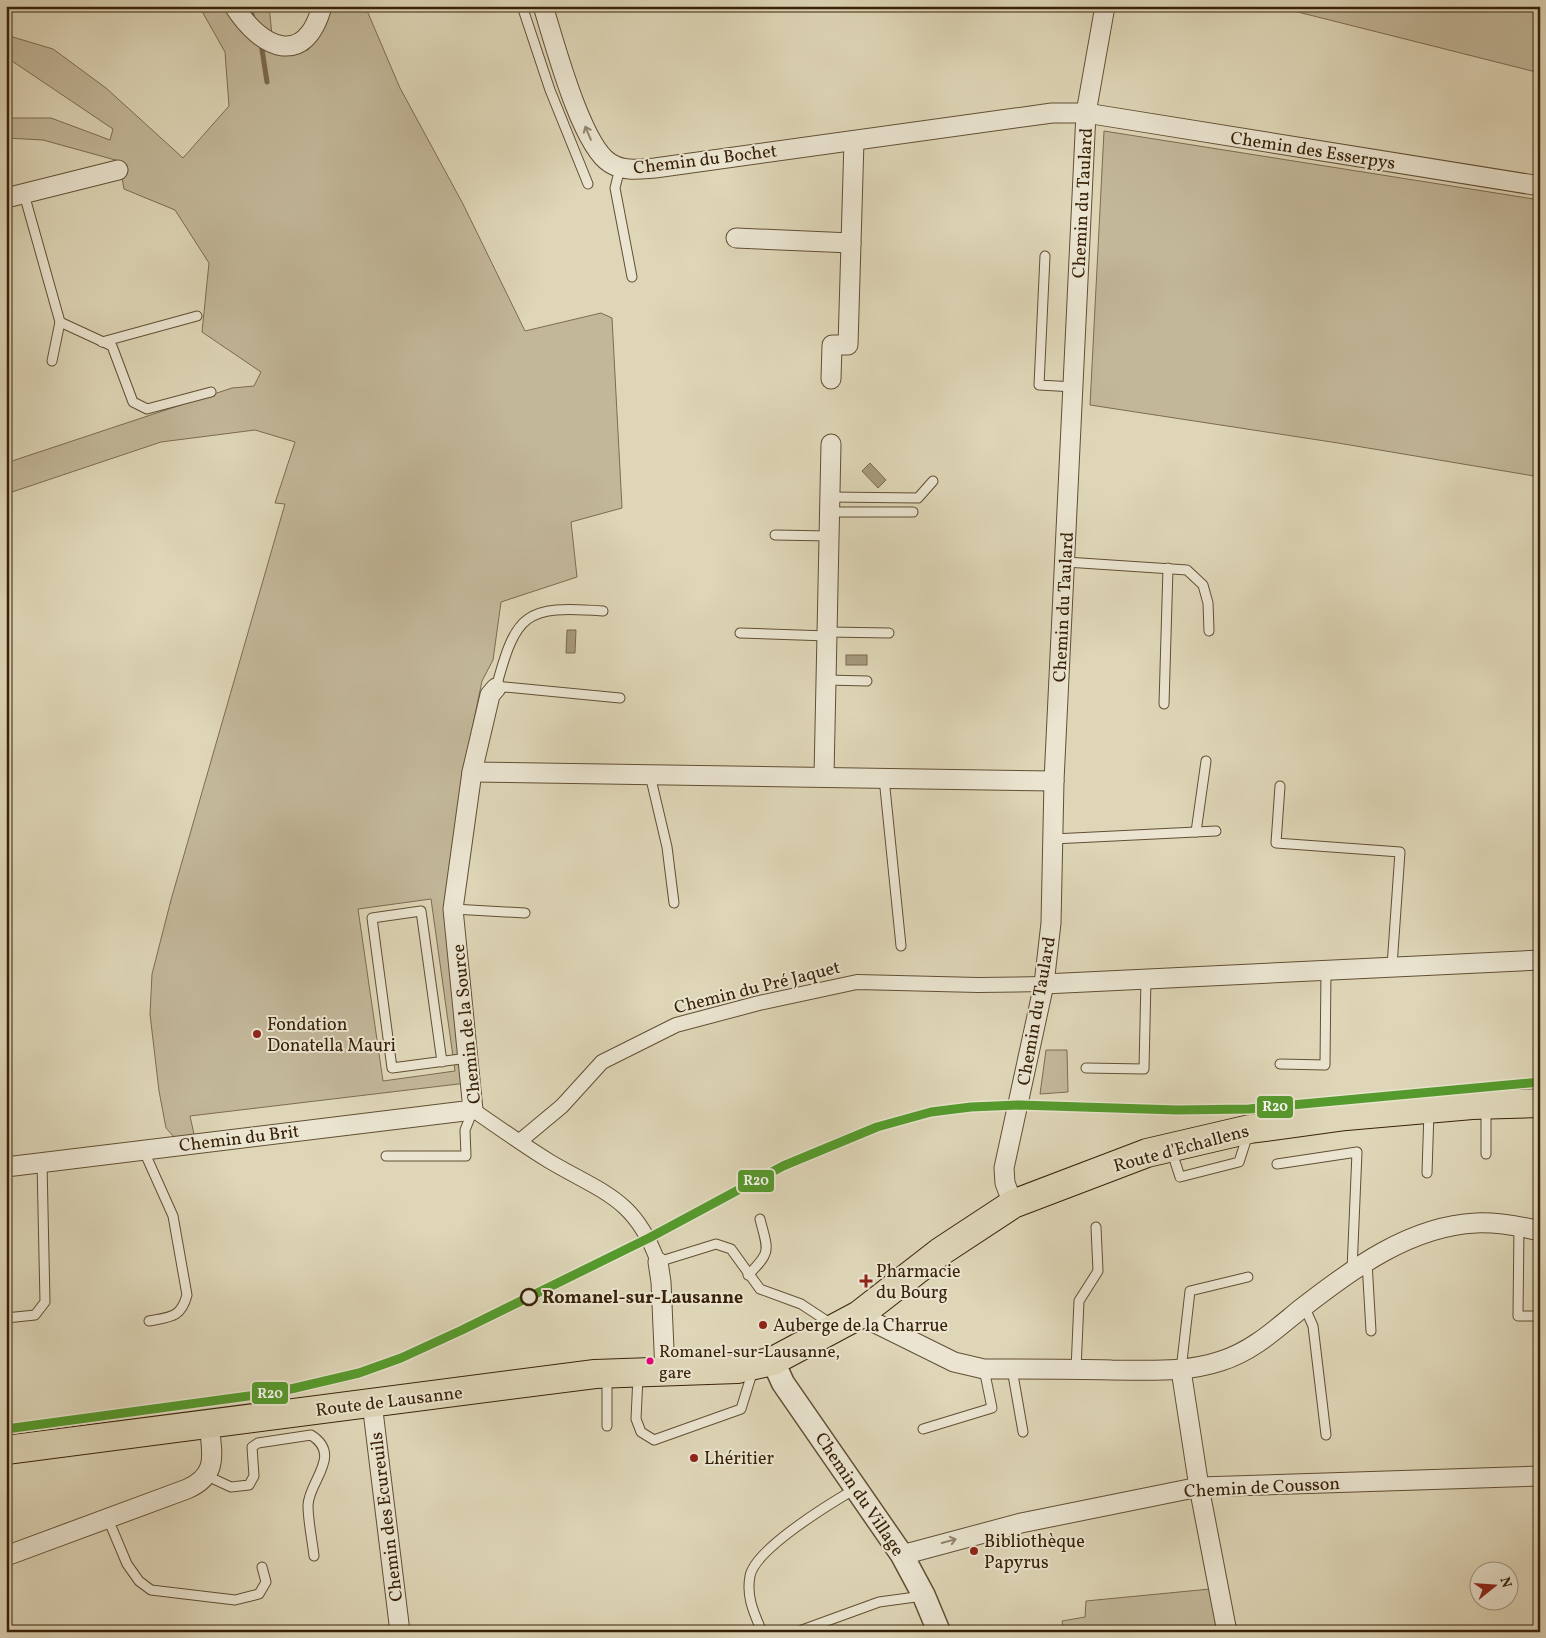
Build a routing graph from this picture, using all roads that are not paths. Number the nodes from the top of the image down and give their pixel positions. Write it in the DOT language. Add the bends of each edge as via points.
graph roads {
  1 [pos="322,6"];
  2 [pos="522,6"];
  3 [pos="543,6"];
  4 [pos="1105,6"];
  5 [pos="236,10"];
  6 [pos="1086,113"];
  7 [pos="854,141"];
  8 [pos="620,168"];
  9 [pos="118,170"];
  10 [pos="588,184"];
  11 [pos="1540,186"];
  12 [pos="15,196"];
  13 [pos="736,238"];
  14 [pos="851,242"];
  15 [pos="1045,256"];
  16 [pos="632,277"];
  17 [pos="197,316"];
  18 [pos="60,322"];
  19 [pos="102,342"];
  20 [pos="52,362"];
  21 [pos="831,379"];
  22 [pos="1074,387"];
  23 [pos="211,392"];
  24 [pos="831,444"];
  25 [pos="933,481"];
  26 [pos="830,505"];
  27 [pos="913,512"];
  28 [pos="775,535"];
  29 [pos="829,536"];
  30 [pos="1066,562"];
  31 [pos="1168,568"];
  32 [pos="603,611"];
  33 [pos="1209,631"];
  34 [pos="740,633"];
  35 [pos="890,633"];
  36 [pos="828,634"];
  37 [pos="826,680"];
  38 [pos="867,681"];
  39 [pos="496,688"];
  40 [pos="620,698"];
  41 [pos="1164,704"];
  42 [pos="1206,762"];
  43 [pos="472,772"];
  44 [pos="650,775"];
  45 [pos="824,776"];
  46 [pos="884,778"];
  47 [pos="1054,781"];
  48 [pos="1280,786"];
  49 [pos="1216,831"];
  50 [pos="1196,832"];
  51 [pos="1053,839"];
  52 [pos="674,903"];
  53 [pos="454,909"];
  54 [pos="525,913"];
  55 [pos="901,946"];
  56 [pos="1540,960"];
  57 [pos="1392,966"];
  58 [pos="1326,970"];
  59 [pos="1146,979"];
  60 [pos="1044,984"];
  61 [pos="468,1058"];
  62 [pos="442,1062"];
  63 [pos="1280,1064"];
  64 [pos="1086,1068"];
  65 [pos="1540,1103"];
  66 [pos="1486,1105"];
  67 [pos="1429,1109"];
  68 [pos="473,1110"];
  69 [pos="520,1141"];
  70 [pos="143,1149"];
  71 [pos="1486,1154"];
  72 [pos="386,1156"];
  73 [pos="42,1163"];
  74 [pos="1277,1164"];
  75 [pos="6,1168"];
  76 [pos="1427,1173"];
  77 [pos="1013,1204"];
  78 [pos="760,1218"];
  79 [pos="1519,1226"];
  80 [pos="1096,1227"];
  81 [pos="1540,1231"];
  82 [pos="658,1262"];
  83 [pos="1359,1266"];
  84 [pos="748,1276"];
  85 [pos="1248,1277"];
  86 [pos="1304,1306"];
  87 [pos="1540,1316"];
  88 [pos="6,1318"];
  89 [pos="149,1321"];
  90 [pos="848,1321"];
  91 [pos="1370,1331"];
  92 [pos="764,1364"];
  93 [pos="984,1369"];
  94 [pos="1012,1369"];
  95 [pos="1076,1369"];
  96 [pos="1181,1370"];
  97 [pos="665,1372"];
  98 [pos="607,1374"];
  99 [pos="638,1374"];
  100 [pos="372,1402"];
  101 [pos="209,1424"];
  102 [pos="608,1426"];
  103 [pos="924,1429"];
  104 [pos="1023,1432"];
  105 [pos="1326,1435"];
  106 [pos="6,1450"];
  107 [pos="207,1476"];
  108 [pos="1540,1476"];
  109 [pos="1199,1487"];
  110 [pos="857,1488"];
  111 [pos="108,1519"];
  112 [pos="902,1555"];
  113 [pos="6,1556"];
  114 [pos="314,1556"];
  115 [pos="262,1567"];
  116 [pos="924,1596"];
  117 [pos="802,1630"];
  118 [pos="400,1632"];
  119 [pos="762,1632"];
  120 [pos="939,1632"];
  121 [pos="1227,1632"];
  1 -- 5 [label="street" via="311,34 302,42 285,46 267,42"];
  2 -- 10 [label="lane" via="550,90"];
  8 -- 3 [label="street, Chemin du Bochet, one-way" via="603,158 588,135"];
  4 -- 6 [label="street, Chemin du Taulard"];
  6 -- 7 [label="street, Chemin du Bochet" via="1052,113"];
  6 -- 11 [label="street, Chemin des Esserpys"];
  6 -- 22 [label="street, Chemin du Taulard"];
  7 -- 8 [label="street, Chemin du Bochet" via="655,168"];
  7 -- 14 [label="street"];
  8 -- 16 [label="lane" via="615,188"];
  9 -- 12 [label="street"];
  12 -- 18 [label="lane"];
  13 -- 14 [label="street"];
  14 -- 21 [label="street" via="848,345 832,345"];
  15 -- 22 [label="lane" via="1039,385"];
  17 -- 19 [label="lane"];
  18 -- 19 [label="lane"];
  18 -- 20 [label="lane"];
  19 -- 23 [label="lane" via="112,346 133,402 147,409"];
  22 -- 30 [label="street, Chemin du Taulard"];
  24 -- 26 [label="street"];
  25 -- 26 [label="lane" via="918,498"];
  26 -- 27 [label="lane"];
  26 -- 29 [label="street"];
  28 -- 29 [label="lane"];
  29 -- 36 [label="street"];
  30 -- 31 [label="lane"];
  30 -- 47 [label="street, Chemin du Taulard"];
  31 -- 33 [label="lane" via="1187,570 1203,585 1208,603"];
  31 -- 41 [label="lane"];
  32 -- 39 [label="lane, Chemin de la Source" via="566,608 542,612 526,619 515,632"];
  34 -- 36 [label="lane"];
  35 -- 36 [label="lane"];
  36 -- 37 [label="street"];
  37 -- 38 [label="lane"];
  37 -- 45 [label="street"];
  39 -- 40 [label="lane"];
  39 -- 43 [label="street, Chemin de la Source" via="490,695"];
  42 -- 50 [label="lane"];
  43 -- 44 [label="street"];
  43 -- 53 [label="street, Chemin de la Source"];
  44 -- 45 [label="street"];
  44 -- 52 [label="lane" via="667,848"];
  45 -- 46 [label="street"];
  46 -- 47 [label="street"];
  46 -- 55 [label="lane"];
  47 -- 51 [label="street, Chemin du Taulard"];
  48 -- 57 [label="lane" via="1276,843 1400,852"];
  49 -- 50 [label="lane"];
  50 -- 51 [label="lane"];
  51 -- 60 [label="street, Chemin du Taulard" via="1051,923"];
  53 -- 54 [label="lane"];
  53 -- 61 [label="street, Chemin de la Source"];
  56 -- 57 [label="street"];
  57 -- 58 [label="street"];
  58 -- 59 [label="street"];
  58 -- 63 [label="lane" via="1325,1065"];
  59 -- 60 [label="street"];
  59 -- 64 [label="lane" via="1144,1069"];
  60 -- 69 [label="street, Chemin du Pré Jaquet" via="978,986 857,982 676,1025 602,1062 562,1106"];
  60 -- 77 [label="street, Chemin du Taulard" via="1004,1168 1005,1183"];
  61 -- 62 [label="lane"];
  61 -- 68 [label="street, Chemin de la Source"];
  62 -- 62 [label="lane" via="392,1068 372,918 421,911"];
  65 -- 66 [label="main road, Route d'Echallens"];
  66 -- 67 [label="main road, Route d'Echallens"];
  66 -- 71 [label="lane"];
  67 -- 76 [label="lane"];
  67 -- 77 [label="main road, Route d'Echallens" via="1250,1129 1147,1153"];
  68 -- 69 [label="street, Chemin de la Source"];
  68 -- 70 [label="street, Chemin du Brit"];
  68 -- 72 [label="lane" via="465,1130 466,1156"];
  69 -- 82 [label="street, Chemin de la Source" via="607,1193 633,1214 644,1229"];
  70 -- 73 [label="street, Chemin du Brit"];
  70 -- 89 [label="lane" via="173,1216 187,1295 184,1307 174,1316"];
  73 -- 75 [label="street, Chemin du Brit"];
  73 -- 88 [label="lane" via="45,1302 35,1315"];
  74 -- 83 [label="lane" via="1357,1152"];
  77 -- 90 [label="main road, Route d'Echallens" via="940,1252"];
  78 -- 84 [label="lane" via="768,1248 765,1258"];
  79 -- 81 [label="street"];
  79 -- 83 [label="street" via="1476,1223 1453,1226 1395,1245"];
  79 -- 87 [label="lane" via="1518,1316"];
  80 -- 95 [label="lane" via="1098,1271 1079,1301"];
  82 -- 84 [label="lane" via="716,1244 731,1250"];
  82 -- 97 [label="street"];
  83 -- 86 [label="street"];
  83 -- 91 [label="lane"];
  84 -- 90 [label="lane" via="760,1289"];
  85 -- 96 [label="lane" via="1190,1291"];
  86 -- 96 [label="street" via="1256,1345 1222,1361"];
  86 -- 105 [label="lane" via="1313,1326"];
  90 -- 92 [label="main road, Route d'Echallens"];
  90 -- 93 [label="street" via="954,1362"];
  92 -- 97 [label="main road, Route de Lausanne" via="737,1369"];
  92 -- 99 [label="lane" via="740,1409 654,1440 641,1432 636,1420"];
  92 -- 110 [label="street, Chemin du Village" via="783,1383"];
  93 -- 94 [label="street"];
  93 -- 103 [label="lane" via="992,1408"];
  94 -- 95 [label="street"];
  94 -- 104 [label="lane"];
  95 -- 96 [label="street"];
  96 -- 109 [label="street"];
  97 -- 99 [label="main road, Route de Lausanne"];
  98 -- 99 [label="main road, Route de Lausanne"];
  98 -- 100 [label="main road, Route de Lausanne"];
  98 -- 102 [label="lane"];
  100 -- 101 [label="main road, Route de Lausanne"];
  100 -- 118 [label="street, Chemin des Ecureuils"];
  101 -- 106 [label="main road, Route de Lausanne"];
  101 -- 107 [label="street" via="212,1458"];
  107 -- 111 [label="street" via="194,1486"];
  107 -- 114 [label="lane" via="231,1487 249,1485 254,1476 252,1447 258,1443 311,1435 318,1440 324,1452 324,1464 308,1504"];
  108 -- 109 [label="street, Chemin de Cousson"];
  112 -- 109 [label="street, Chemin de Cousson, one-way" via="1021,1523"];
  109 -- 121 [label="street"];
  110 -- 112 [label="street, Chemin du Village"];
  110 -- 119 [label="lane" via="822,1508 759,1558 750,1575 749,1600"];
  111 -- 113 [label="street"];
  111 -- 115 [label="lane" via="127,1564 139,1581 151,1590 235,1600 259,1594 266,1582"];
  112 -- 116 [label="street, Chemin du Village"];
  116 -- 117 [label="lane" via="879,1602"];
  116 -- 120 [label="street, Chemin du Village"];
}
